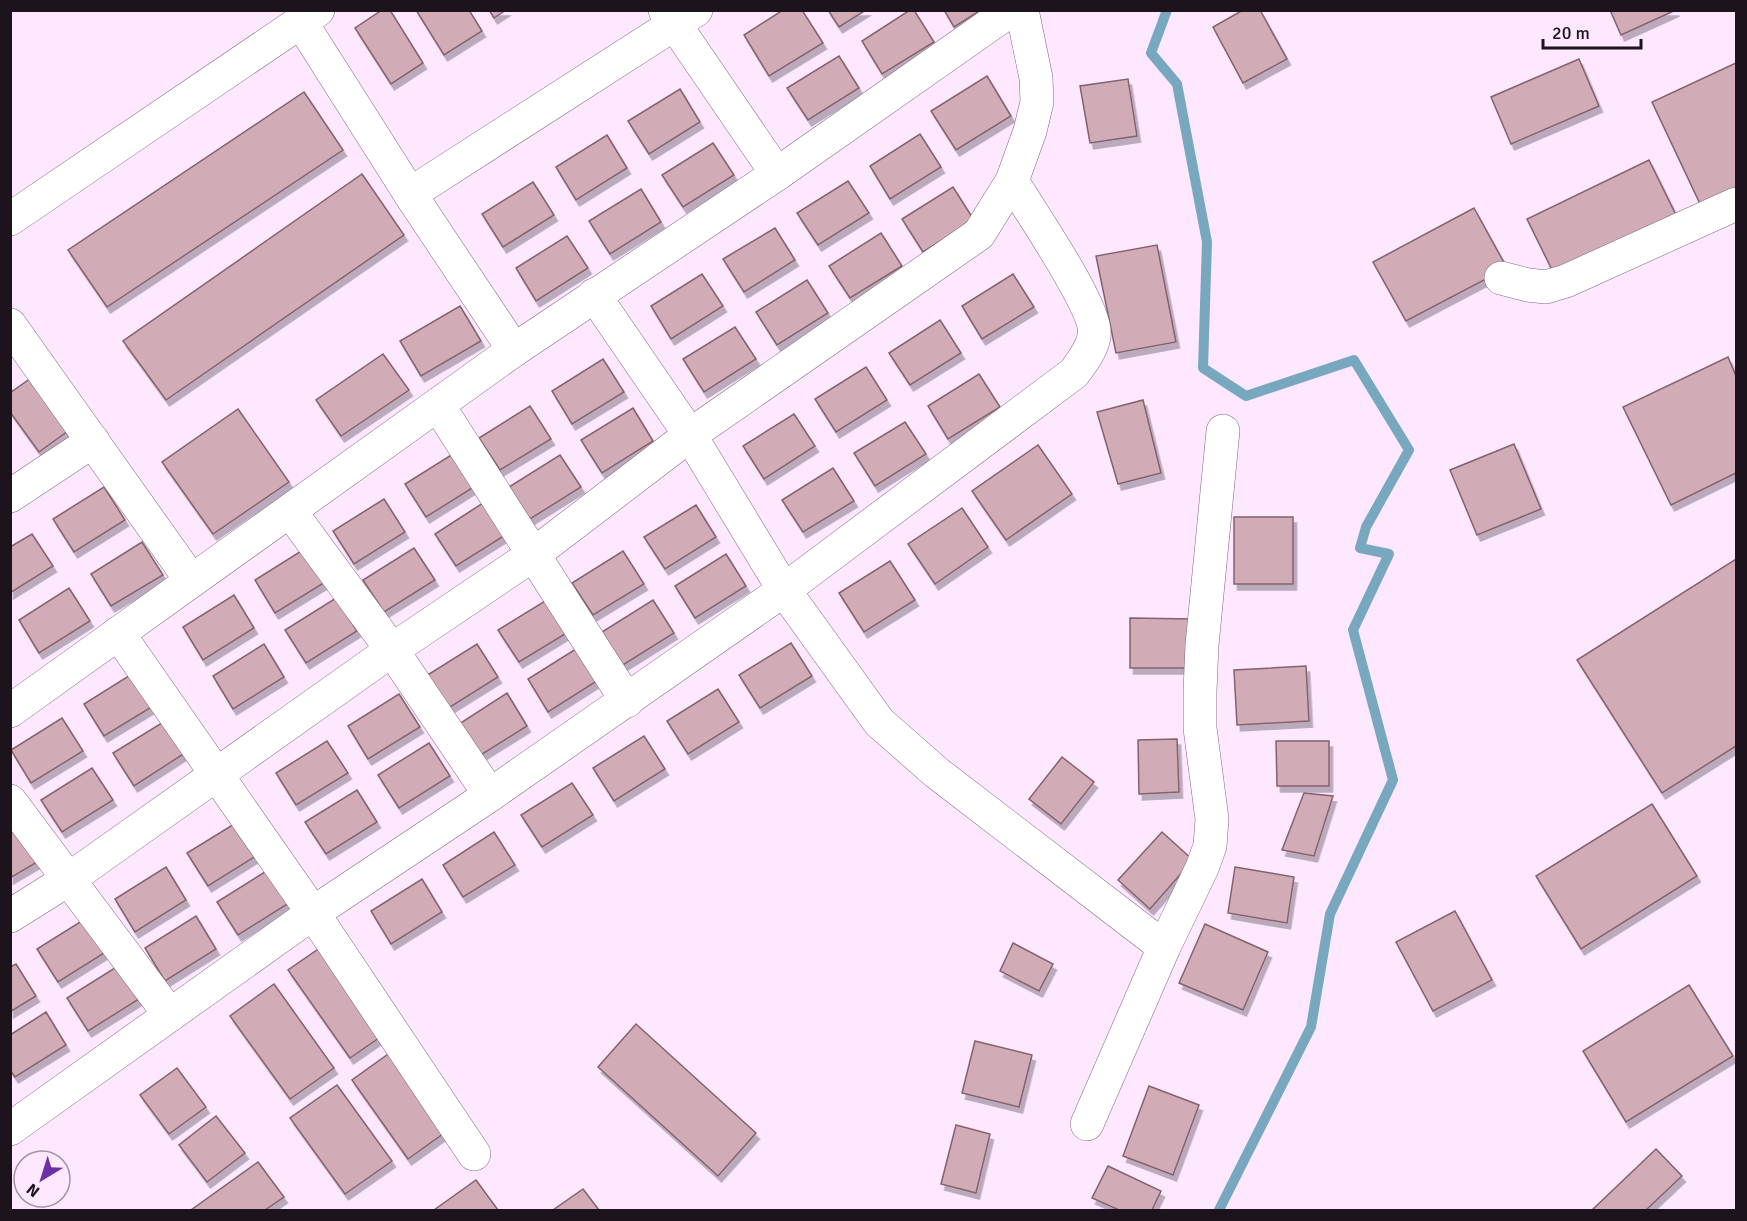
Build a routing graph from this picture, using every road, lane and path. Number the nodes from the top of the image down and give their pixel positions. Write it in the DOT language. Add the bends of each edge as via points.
graph roads {
  1 [pos="1011,10"];
  2 [pos="1022,10"];
  3 [pos="679,15"];
  4 [pos="310,16"];
  5 [pos="777,174"];
  6 [pos="1012,181"];
  7 [pos="410,194"];
  8 [pos="1737,204"];
  9 [pos="10,219"];
  10 [pos="1501,278"];
  11 [pos="594,295"];
  12 [pos="10,325"];
  13 [pos="514,350"];
  14 [pos="438,405"];
  15 [pos="1223,431"];
  16 [pos="690,435"];
  17 [pos="93,441"];
  18 [pos="10,496"];
  19 [pos="290,511"];
  20 [pos="534,554"];
  21 [pos="191,580"];
  22 [pos="784,590"];
  23 [pos="118,633"];
  24 [pos="392,650"];
  25 [pos="627,701"];
  26 [pos="10,711"];
  27 [pos="216,774"];
  28 [pos="490,795"];
  29 [pos="10,801"];
  30 [pos="69,879"];
  31 [pos="313,913"];
  32 [pos="10,916"];
  33 [pos="1164,947"];
  34 [pos="170,1015"];
  35 [pos="1087,1124"];
  36 [pos="10,1129"];
  37 [pos="474,1154"];
  1 -- 5 [label="street"];
  2 -- 6 [label="street" via="1037,102"];
  3 -- 5 [label="street"];
  3 -- 7 [label="street"];
  4 -- 7 [label="street"];
  4 -- 9 [label="street"];
  5 -- 11 [label="street"];
  6 -- 16 [label="street" via="979,234"];
  6 -- 22 [label="street" via="1090,314 1095,335 1087,356 1074,373"];
  7 -- 13 [label="street"];
  8 -- 10 [label="street" via="1556,284 1546,287"];
  11 -- 13 [label="street"];
  11 -- 16 [label="street"];
  12 -- 17 [label="street"];
  13 -- 14 [label="street"];
  14 -- 19 [label="street"];
  14 -- 20 [label="street"];
  15 -- 33 [label="street" via="1200,691 1200,728 1212,819 1210,846"];
  16 -- 20 [label="street"];
  16 -- 22 [label="street"];
  17 -- 18 [label="street"];
  17 -- 21 [label="street"];
  19 -- 21 [label="street"];
  19 -- 24 [label="street"];
  20 -- 24 [label="street"];
  20 -- 25 [label="street"];
  21 -- 23 [label="street"];
  22 -- 25 [label="street"];
  22 -- 33 [label="street" via="879,722 937,773"];
  23 -- 26 [label="street"];
  23 -- 27 [label="street"];
  24 -- 27 [label="street"];
  24 -- 28 [label="street"];
  25 -- 28 [label="street"];
  27 -- 30 [label="street"];
  27 -- 31 [label="street"];
  28 -- 31 [label="street"];
  29 -- 30 [label="street"];
  30 -- 32 [label="street"];
  30 -- 34 [label="street"];
  31 -- 34 [label="street"];
  31 -- 37 [label="street"];
  33 -- 35 [label="street"];
  34 -- 36 [label="street"];
}
